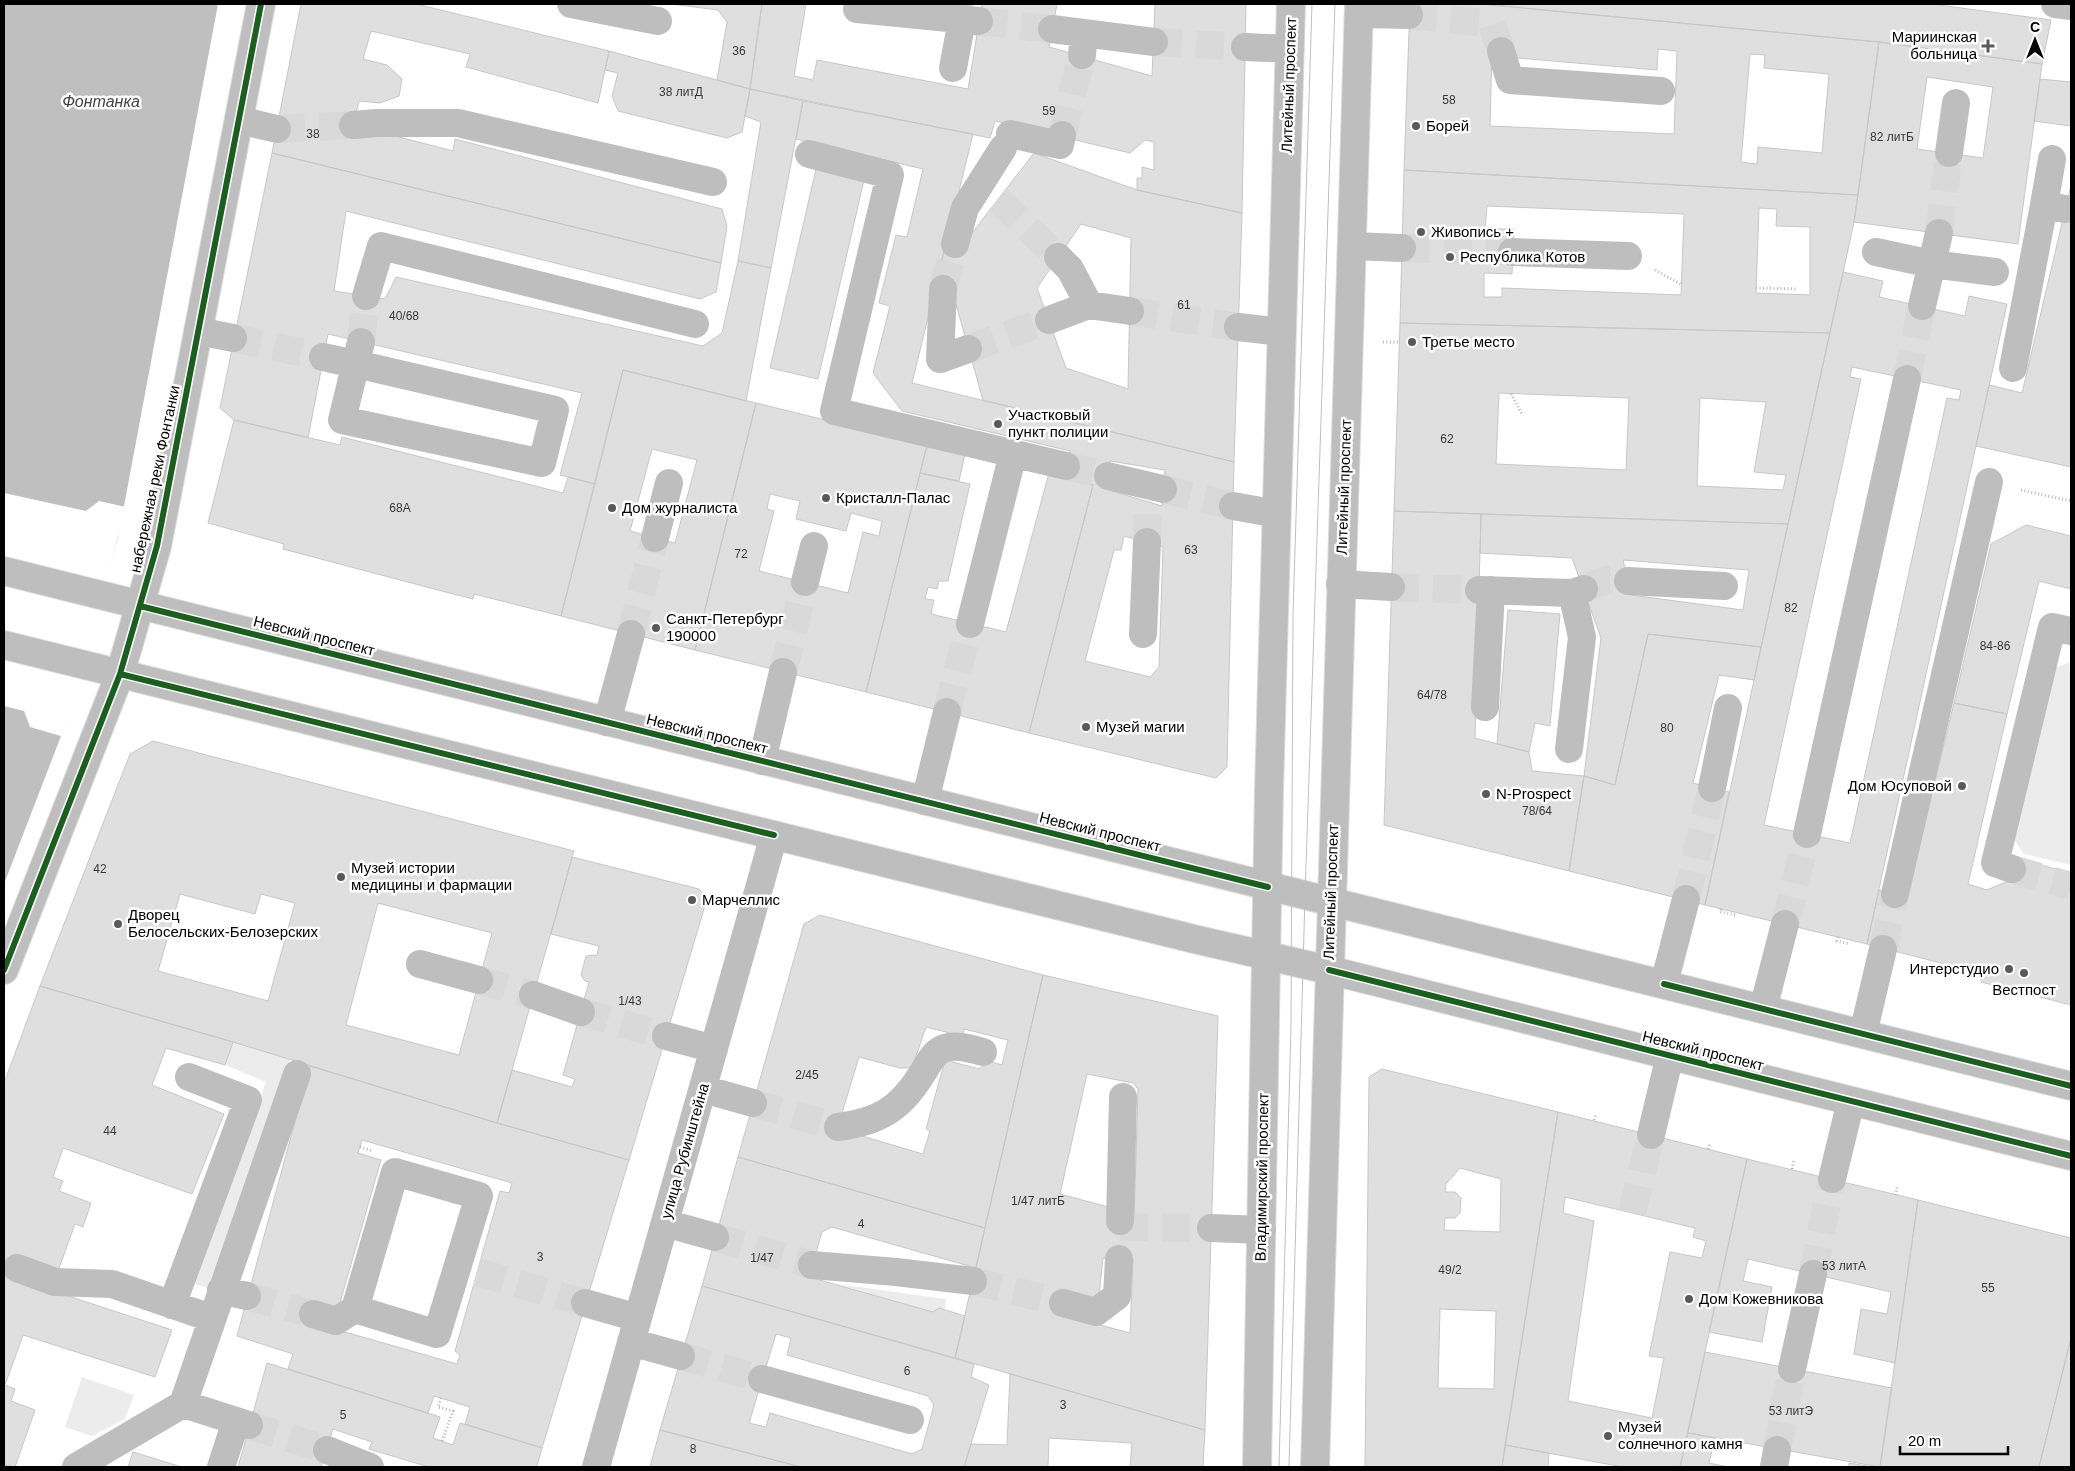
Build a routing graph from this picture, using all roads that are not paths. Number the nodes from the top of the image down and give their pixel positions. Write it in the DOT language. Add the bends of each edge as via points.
graph roads {
  1 [pos="261,4"];
  2 [pos="571,4"];
  3 [pos="1291,4"];
  4 [pos="2055,4"];
  5 [pos="2071,6"];
  6 [pos="857,9"];
  7 [pos="1359,9"];
  8 [pos="1409,15"];
  9 [pos="658,21"];
  10 [pos="1052,29"];
  11 [pos="1154,42"];
  12 [pos="1244,47"];
  13 [pos="1290,49"];
  14 [pos="1501,50"];
  15 [pos="953,68"];
  16 [pos="1661,90"];
  17 [pos="1956,103"];
  18 [pos="239,120"];
  19 [pos="353,125"];
  20 [pos="277,129"];
  21 [pos="1062,135"];
  22 [pos="1949,153"];
  23 [pos="809,154"];
  24 [pos="2052,159"];
  25 [pos="713,182"];
  26 [pos="1939,233"];
  27 [pos="955,244"];
  28 [pos="1352,246"];
  29 [pos="1402,248"];
  30 [pos="1512,252"];
  31 [pos="1876,252"];
  32 [pos="1628,256"];
  33 [pos="1058,258"];
  34 [pos="1932,264"];
  35 [pos="1995,272"];
  36 [pos="943,289"];
  37 [pos="366,296"];
  38 [pos="1089,305"];
  39 [pos="1922,306"];
  40 [pos="1130,311"];
  41 [pos="1048,320"];
  42 [pos="695,324"];
  43 [pos="1238,327"];
  44 [pos="198,331"];
  45 [pos="1282,332"];
  46 [pos="233,338"];
  47 [pos="968,349"];
  48 [pos="358,353"];
  49 [pos="323,357"];
  50 [pos="2013,368"];
  51 [pos="1906,378"];
  52 [pos="1013,454"];
  53 [pos="1066,466"];
  54 [pos="1108,476"];
  55 [pos="1989,482"];
  56 [pos="669,483"];
  57 [pos="1153,492"];
  58 [pos="1234,506"];
  59 [pos="1277,514"];
  60 [pos="655,538"];
  61 [pos="1147,542"];
  62 [pos="814,546"];
  63 [pos="4,571"];
  64 [pos="1628,581"];
  65 [pos="806,582"];
  66 [pos="1340,584"];
  67 [pos="1724,586"];
  68 [pos="1391,587"];
  69 [pos="140,606"];
  70 [pos="970,624"];
  71 [pos="2071,632"];
  72 [pos="631,634"];
  73 [pos="1143,634"];
  74 [pos="4,645"];
  75 [pos="783,672"];
  76 [pos="120,674"];
  77 [pos="1486,706"];
  78 [pos="1728,708"];
  79 [pos="947,712"];
  80 [pos="607,722"];
  81 [pos="1569,750"];
  82 [pos="762,761"];
  83 [pos="1712,788"];
  84 [pos="925,801"];
  85 [pos="1807,834"];
  86 [pos="774,835"];
  87 [pos="2012,869"];
  88 [pos="1268,887"];
  89 [pos="1895,894"];
  90 [pos="1686,899"];
  91 [pos="1330,902"];
  92 [pos="1785,924"];
  93 [pos="1883,949"];
  94 [pos="1266,956"];
  95 [pos="420,964"];
  96 [pos="4,970"];
  97 [pos="1329,970"];
  98 [pos="479,980"];
  99 [pos="1664,984"];
  100 [pos="533,995"];
  101 [pos="1764,1009"];
  102 [pos="581,1012"];
  103 [pos="1863,1034"];
  104 [pos="666,1036"];
  105 [pos="714,1049"];
  106 [pos="983,1052"];
  107 [pos="1670,1055"];
  108 [pos="297,1074"];
  109 [pos="189,1077"];
  110 [pos="2071,1086"];
  111 [pos="703,1089"];
  112 [pos="1123,1097"];
  113 [pos="1851,1101"];
  114 [pos="753,1103"];
  115 [pos="838,1127"];
  116 [pos="1651,1135"];
  117 [pos="2071,1156"];
  118 [pos="1832,1179"];
  119 [pos="1120,1221"];
  120 [pos="665,1223"];
  121 [pos="1211,1228"];
  122 [pos="1262,1230"];
  123 [pos="715,1237"];
  124 [pos="1118,1259"];
  125 [pos="812,1265"];
  126 [pos="17,1268"];
  127 [pos="1813,1274"];
  128 [pos="973,1281"];
  129 [pos="585,1303"];
  130 [pos="1064,1304"];
  131 [pos="172,1305"];
  132 [pos="355,1309"];
  133 [pos="313,1314"];
  134 [pos="211,1318"];
  135 [pos="635,1330"];
  136 [pos="681,1356"];
  137 [pos="1792,1369"];
  138 [pos="762,1379"];
  139 [pos="183,1404"];
  140 [pos="910,1420"];
  141 [pos="327,1450"];
  142 [pos="86,1465"];
  143 [pos="221,1467"];
  144 [pos="370,1467"];
  145 [pos="596,1467"];
  146 [pos="1258,1467"];
  147 [pos="1315,1467"];
  1 -- 18 [label="main road, набережная реки Фонтанки"];
  2 -- 9 [label="main road"];
  3 -- 13 [label="main road, Литейный проспект"];
  4 -- 5 [label="main road"];
  6 -- 15 [label="main road" via="971,21"];
  7 -- 8 [label="main road"];
  7 -- 28 [label="main road, Литейный проспект"];
  10 -- 11 [label="main road" via="1083,44"];
  12 -- 13 [label="main road"];
  13 -- 45 [label="main road, Литейный проспект"];
  14 -- 16 [label="main road" via="1510,80"];
  17 -- 22 [label="main road"];
  18 -- 20 [label="main road"];
  18 -- 44 [label="main road, набережная реки Фонтанки"];
  19 -- 25 [label="main road" via="458,123"];
  21 -- 27 [label="main road" via="1060,145 1006,141 989,192 965,208"];
  23 -- 52 [label="main road" via="890,175 834,411"];
  24 -- 50 [label="main road" via="2055,207"];
  26 -- 34 [label="main road"];
  28 -- 29 [label="main road"];
  28 -- 66 [label="main road, Литейный проспект"];
  30 -- 32 [label="main road"];
  31 -- 34 [label="main road"];
  33 -- 38 [label="main road" via="1070,269"];
  34 -- 35 [label="main road"];
  34 -- 39 [label="main road"];
  36 -- 47 [label="main road" via="940,359"];
  37 -- 42 [label="main road" via="381,246"];
  38 -- 40 [label="main road"];
  38 -- 41 [label="main road"];
  43 -- 45 [label="main road"];
  44 -- 46 [label="main road"];
  44 -- 69 [label="main road, набережная реки Фонтанки" via="157,546"];
  45 -- 59 [label="main road, Литейный проспект"];
  48 -- 48 [label="main road" via="555,410 542,463 342,420"];
  48 -- 49 [label="main road"];
  51 -- 85 [label="main road"];
  52 -- 53 [label="main road"];
  52 -- 70 [label="main road"];
  54 -- 57 [label="main road"];
  55 -- 89 [label="main road"];
  56 -- 60 [label="main road"];
  58 -- 59 [label="main road"];
  59 -- 88 [label="main road, Литейный проспект"];
  61 -- 73 [label="main road"];
  62 -- 65 [label="main road"];
  63 -- 69 [label="main road, Невский проспект"];
  64 -- 67 [label="main road"];
  66 -- 68 [label="main road"];
  66 -- 91 [label="main road, Литейный проспект"];
  69 -- 76 [label="main road, набережная реки Фонтанки"];
  69 -- 80 [label="main road, Невский проспект"];
  71 -- 87 [label="main road" via="2052,627 1995,863"];
  72 -- 80 [label="main road"];
  74 -- 76 [label="main road, Невский проспект"];
  75 -- 82 [label="main road"];
  76 -- 86 [label="main road, Невский проспект"];
  76 -- 96 [label="main road, набережная реки Фонтанки"];
  77 -- 81 [label="main road" via="1485,590 1578,591 1582,637"];
  78 -- 83 [label="main road"];
  79 -- 84 [label="main road"];
  80 -- 82 [label="main road, Невский проспект"];
  82 -- 84 [label="main road, Невский проспект"];
  84 -- 88 [label="main road, Невский проспект"];
  86 -- 94 [label="main road, Невский проспект"];
  86 -- 105 [label="main road, улица Рубинштейна"];
  88 -- 91 [label="main road, Невский проспект"];
  88 -- 94 [label="main road, Владимирский проспект"];
  90 -- 99 [label="main road"];
  91 -- 97 [label="main road, Литейный проспект"];
  91 -- 99 [label="main road, Невский проспект"];
  92 -- 101 [label="main road"];
  93 -- 103 [label="main road"];
  94 -- 97 [label="main road, Невский проспект"];
  94 -- 122 [label="main road, Владимирский проспект"];
  95 -- 98 [label="main road"];
  97 -- 107 [label="main road, Невский проспект"];
  97 -- 147 [label="main road"];
  99 -- 101 [label="main road, Невский проспект"];
  100 -- 102 [label="main road"];
  101 -- 103 [label="main road, Невский проспект"];
  103 -- 110 [label="main road, Невский проспект"];
  104 -- 105 [label="main road"];
  105 -- 111 [label="main road, улица Рубинштейна"];
  106 -- 115 [label="main road" via="961,1047 944,1048 931,1059 908,1094 889,1112 864,1123"];
  107 -- 113 [label="main road, Невский проспект"];
  107 -- 116 [label="main road"];
  108 -- 134 [label="main road" via="234,1293"];
  109 -- 131 [label="main road" via="248,1100"];
  111 -- 114 [label="main road"];
  111 -- 120 [label="main road, улица Рубинштейна"];
  112 -- 119 [label="main road"];
  113 -- 117 [label="main road, Невский проспект"];
  113 -- 118 [label="main road"];
  120 -- 123 [label="main road"];
  120 -- 135 [label="main road, улица Рубинштейна"];
  121 -- 122 [label="main road"];
  122 -- 146 [label="main road, Владимирский проспект"];
  124 -- 130 [label="main road" via="1117,1296 1096,1312"];
  125 -- 128 [label="main road"];
  126 -- 131 [label="main road" via="55,1282 112,1284"];
  127 -- 137 [label="main road"];
  129 -- 135 [label="main road"];
  131 -- 134 [label="main road"];
  132 -- 132 [label="main road" via="396,1172 479,1196 467,1269 437,1334"];
  132 -- 133 [label="main road" via="336,1321"];
  134 -- 139 [label="main road"];
  135 -- 136 [label="main road"];
  135 -- 145 [label="main road, улица Рубинштейна"];
  138 -- 140 [label="main road"];
  139 -- 142 [label="main road"];
  139 -- 143 [label="main road" via="243,1423"];
  141 -- 144 [label="main road"];
}
